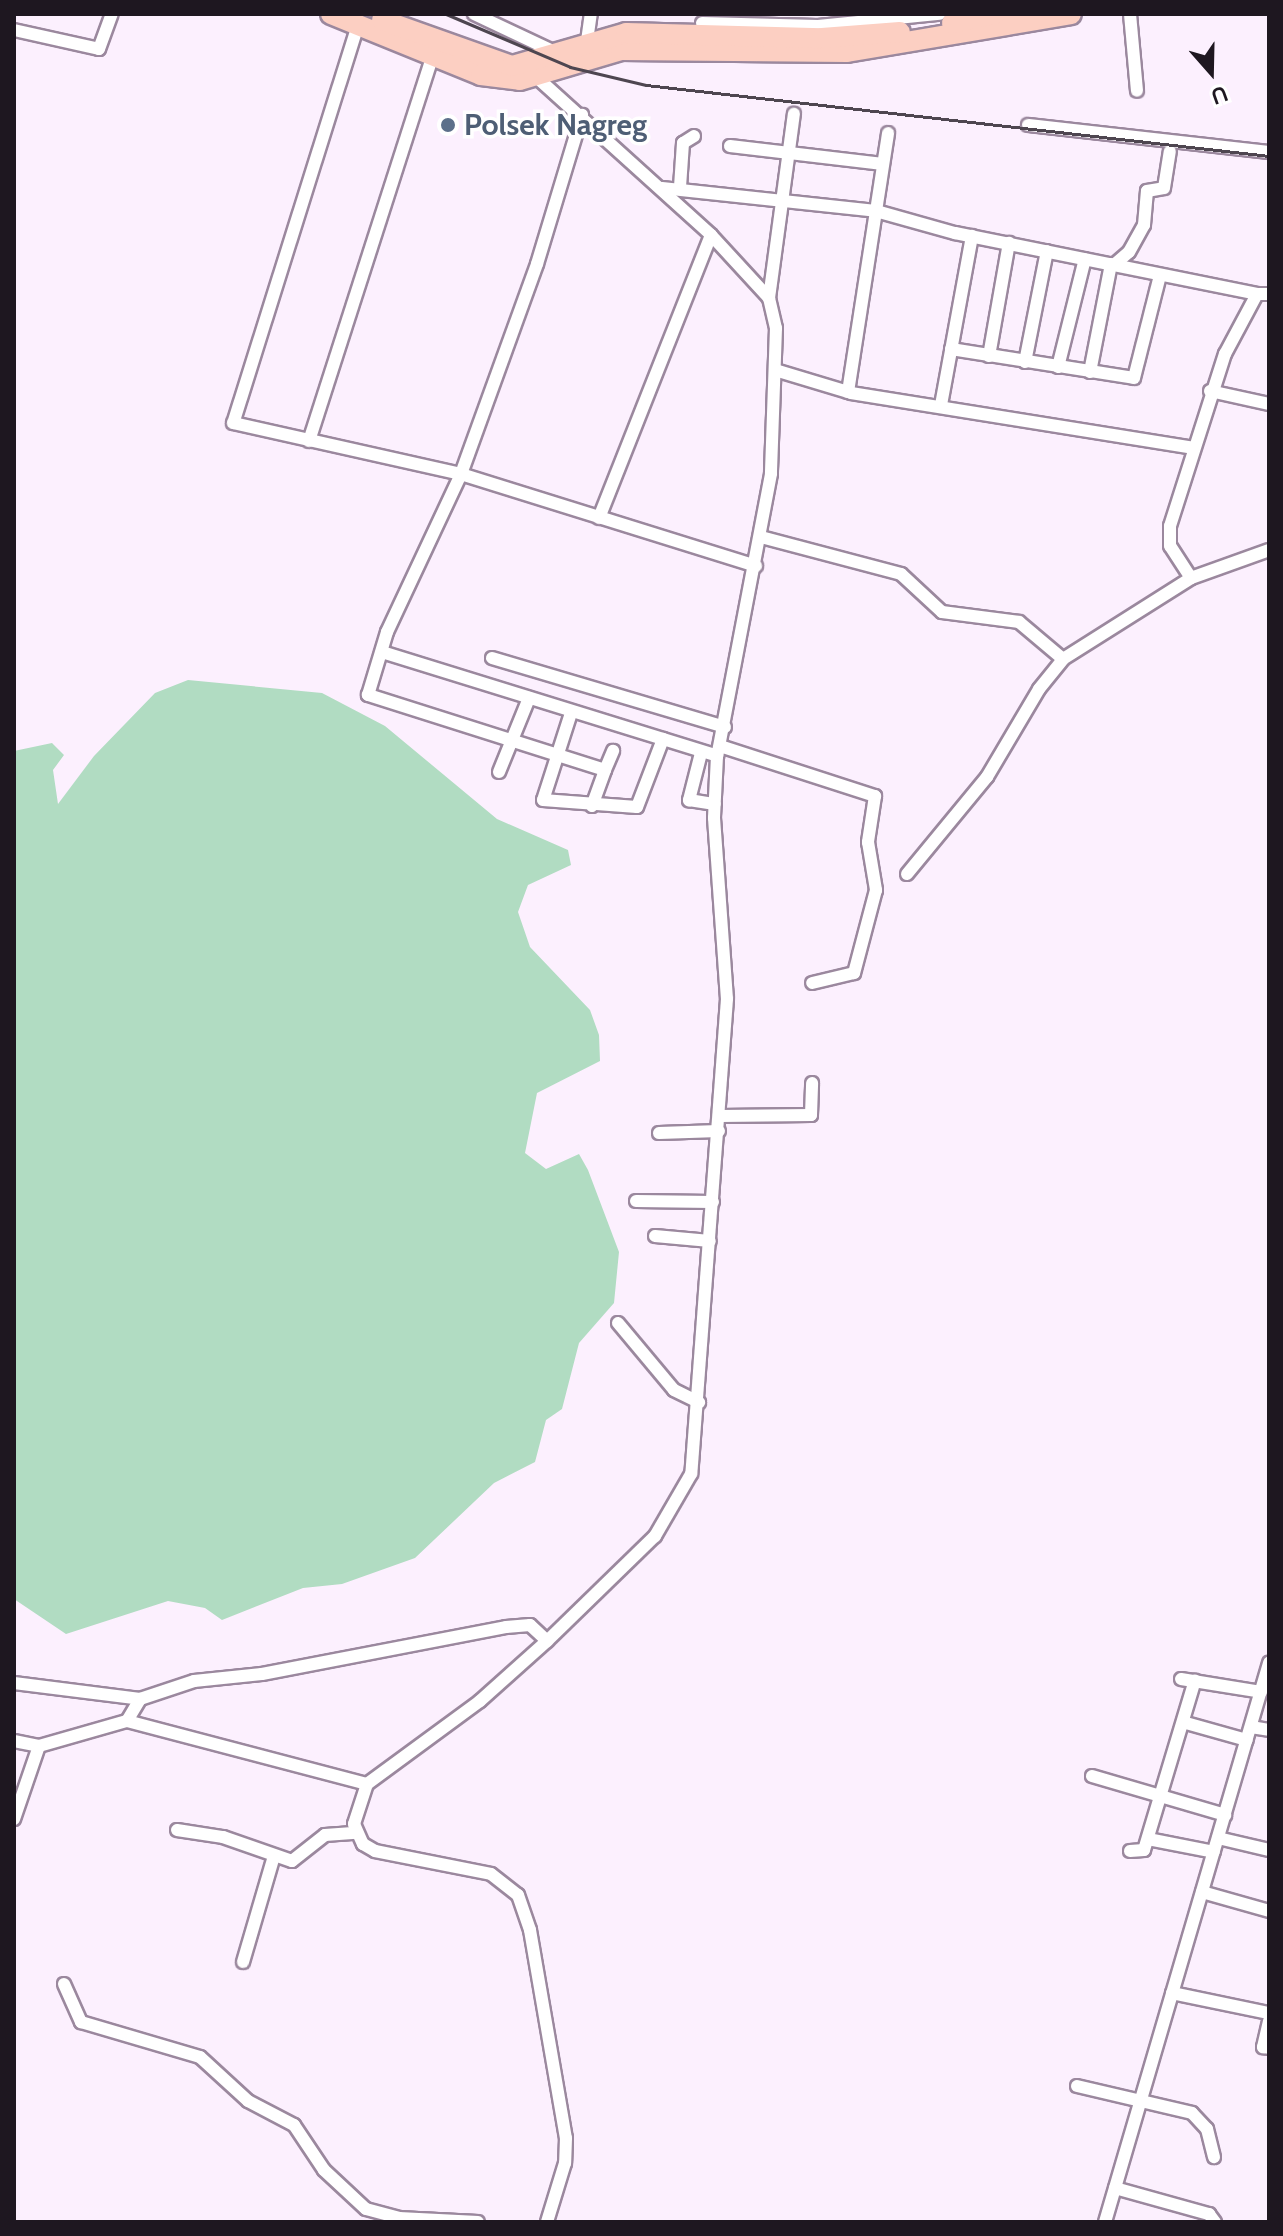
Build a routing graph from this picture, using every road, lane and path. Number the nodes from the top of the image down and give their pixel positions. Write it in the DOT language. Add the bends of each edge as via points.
graph roads {
  1 [pos="112,14"];
  2 [pos="331,14"];
  3 [pos="474,14"];
  4 [pos="591,14"];
  5 [pos="939,14"];
  6 [pos="995,14"];
  7 [pos="1071,14"];
  8 [pos="1130,14"];
  9 [pos="362,20"];
  10 [pos="817,20"];
  11 [pos="702,24"];
  12 [pos="14,30"];
  13 [pos="587,41"];
  14 [pos="557,53"];
  15 [pos="433,55"];
  16 [pos="531,71"];
  17 [pos="1137,91"];
  18 [pos="794,114"];
  19 [pos="582,115"];
  20 [pos="1028,125"];
  21 [pos="888,133"];
  22 [pos="694,136"];
  23 [pos="730,146"];
  24 [pos="1171,146"];
  25 [pos="789,152"];
  26 [pos="1269,152"];
  27 [pos="883,164"];
  28 [pos="680,187"];
  29 [pos="662,188"];
  30 [pos="782,198"];
  31 [pos="876,211"];
  32 [pos="711,235"];
  33 [pos="972,236"];
  34 [pos="1009,243"];
  35 [pos="1047,251"];
  36 [pos="1085,259"];
  37 [pos="1113,264"];
  38 [pos="1160,275"];
  39 [pos="1263,294"];
  40 [pos="769,298"];
  41 [pos="951,349"];
  42 [pos="989,356"];
  43 [pos="1025,362"];
  44 [pos="1058,367"];
  45 [pos="775,370"];
  46 [pos="1090,372"];
  47 [pos="1210,391"];
  48 [pos="848,392"];
  49 [pos="1269,404"];
  50 [pos="941,405"];
  51 [pos="309,441"];
  52 [pos="1193,448"];
  53 [pos="461,474"];
  54 [pos="599,518"];
  55 [pos="761,537"];
  56 [pos="1269,550"];
  57 [pos="756,566"];
  58 [pos="1191,578"];
  59 [pos="382,652"];
  60 [pos="492,658"];
  61 [pos="1063,659"];
  62 [pos="529,698"];
  63 [pos="571,713"];
  64 [pos="725,727"];
  65 [pos="663,739"];
  66 [pos="513,742"];
  67 [pos="613,751"];
  68 [pos="718,751"];
  69 [pos="701,753"];
  70 [pos="554,756"];
  71 [pos="605,770"];
  72 [pos="499,772"];
  73 [pos="715,804"];
  74 [pos="592,806"];
  75 [pos="907,874"];
  76 [pos="812,983"];
  77 [pos="812,1083"];
  78 [pos="720,1116"];
  79 [pos="719,1131"];
  80 [pos="659,1133"];
  81 [pos="636,1201"];
  82 [pos="713,1202"];
  83 [pos="655,1236"];
  84 [pos="710,1241"];
  85 [pos="618,1323"];
  86 [pos="699,1402"];
  87 [pos="547,1641"];
  88 [pos="1269,1663"];
  89 [pos="1181,1679"];
  90 [pos="1195,1680"];
  91 [pos="14,1683"];
  92 [pos="1261,1692"];
  93 [pos="140,1699"];
  94 [pos="127,1721"];
  95 [pos="1186,1723"];
  96 [pos="1269,1730"];
  97 [pos="1249,1733"];
  98 [pos="14,1741"];
  99 [pos="39,1746"];
  100 [pos="1092,1776"];
  101 [pos="367,1784"];
  102 [pos="1159,1797"];
  103 [pos="1225,1815"];
  104 [pos="14,1819"];
  105 [pos="177,1830"];
  106 [pos="356,1833"];
  107 [pos="1218,1838"];
  108 [pos="1148,1839"];
  109 [pos="1269,1850"];
  110 [pos="1130,1851"];
  111 [pos="1214,1852"];
  112 [pos="274,1856"];
  113 [pos="1202,1892"];
  114 [pos="1269,1911"];
  115 [pos="243,1962"];
  116 [pos="64,1984"];
  117 [pos="1172,1993"];
  118 [pos="1269,2013"];
  119 [pos="1269,2021"];
  120 [pos="1267,2047"];
  121 [pos="1077,2086"];
  122 [pos="1142,2099"];
  123 [pos="1214,2157"];
  124 [pos="1115,2188"];
  125 [pos="478,2222"];
  126 [pos="547,2222"];
  127 [pos="1105,2222"];
  128 [pos="1215,2222"];
  1 -- 12 [label="street" via="99,49"];
  2 -- 9 [label="highway"];
  3 -- 14 [label="street"];
  4 -- 13 [label="street"];
  5 -- 10 [label="street"];
  6 -- 11 [label="highway" via="852,37"];
  7 -- 16 [label="highway" via="847,52 621,50"];
  8 -- 17 [label="street"];
  9 -- 15 [label="highway"];
  9 -- 16 [label="highway"];
  9 -- 51 [label="street" via="233,423"];
  10 -- 11 [label="street"];
  11 -- 13 [label="highway"];
  13 -- 14 [label="highway"];
  14 -- 16 [label="highway"];
  15 -- 16 [label="highway" via="489,77"];
  15 -- 51 [label="street"];
  16 -- 19 [label="street"];
  18 -- 25 [label="street"];
  19 -- 29 [label="street"];
  19 -- 53 [label="street" via="537,264"];
  20 -- 24 [label="street"];
  21 -- 27 [label="street"];
  22 -- 28 [label="street" via="683,143"];
  23 -- 25 [label="street"];
  24 -- 26 [label="street"];
  24 -- 37 [label="street" via="1164,188 1147,191 1144,225 1129,252"];
  25 -- 27 [label="street"];
  25 -- 30 [label="street"];
  27 -- 31 [label="street"];
  28 -- 29 [label="street"];
  28 -- 30 [label="street"];
  29 -- 32 [label="street"];
  30 -- 31 [label="street"];
  30 -- 40 [label="street"];
  31 -- 33 [label="street"];
  31 -- 48 [label="street"];
  32 -- 40 [label="street"];
  32 -- 54 [label="street"];
  33 -- 34 [label="street"];
  33 -- 41 [label="street"];
  34 -- 35 [label="street"];
  34 -- 42 [label="street"];
  35 -- 36 [label="street"];
  35 -- 43 [label="street"];
  36 -- 37 [label="street"];
  36 -- 44 [label="street"];
  37 -- 38 [label="street"];
  37 -- 46 [label="street"];
  38 -- 39 [label="street"];
  38 -- 46 [label="street" via="1136,377"];
  39 -- 47 [label="street"];
  40 -- 45 [label="street" via="776,328"];
  41 -- 42 [label="street"];
  41 -- 50 [label="street"];
  42 -- 43 [label="street"];
  43 -- 44 [label="street"];
  44 -- 46 [label="street"];
  45 -- 48 [label="street"];
  45 -- 55 [label="street" via="771,474"];
  47 -- 49 [label="street"];
  47 -- 52 [label="street"];
  48 -- 50 [label="street"];
  50 -- 52 [label="street"];
  51 -- 53 [label="street"];
  52 -- 58 [label="street" via="1168,537 1174,556"];
  53 -- 54 [label="street"];
  53 -- 59 [label="street"];
  54 -- 57 [label="street"];
  55 -- 57 [label="street"];
  55 -- 61 [label="street" via="895,571 936,609 1019,622"];
  56 -- 58 [label="street"];
  57 -- 64 [label="street"];
  58 -- 61 [label="street"];
  59 -- 62 [label="street"];
  59 -- 66 [label="street" via="368,688 373,699"];
  60 -- 64 [label="street"];
  61 -- 75 [label="street" via="987,777"];
  62 -- 63 [label="street"];
  62 -- 66 [label="street"];
  63 -- 65 [label="street"];
  63 -- 70 [label="street"];
  64 -- 68 [label="street"];
  65 -- 69 [label="street"];
  65 -- 74 [label="street" via="637,807"];
  66 -- 70 [label="street"];
  66 -- 72 [label="street"];
  67 -- 71 [label="street"];
  68 -- 69 [label="street"];
  68 -- 73 [label="street"];
  68 -- 76 [label="street" via="875,796 868,850 876,890 854,973"];
  69 -- 73 [label="street" via="689,800"];
  70 -- 71 [label="street"];
  70 -- 74 [label="street" via="543,800"];
  71 -- 74 [label="street"];
  73 -- 78 [label="street" via="727,999"];
  77 -- 78 [label="street" via="811,1115"];
  78 -- 79 [label="street"];
  79 -- 80 [label="street"];
  79 -- 82 [label="street"];
  81 -- 82 [label="street"];
  82 -- 84 [label="street"];
  83 -- 84 [label="street"];
  84 -- 86 [label="street"];
  85 -- 86 [label="street" via="674,1390"];
  86 -- 87 [label="street" via="691,1474 674,1507 655,1536"];
  87 -- 93 [label="street" via="530,1625 506,1627 262,1674 194,1681"];
  87 -- 101 [label="street" via="480,1701"];
  88 -- 92 [label="street"];
  89 -- 90 [label="street"];
  90 -- 92 [label="street"];
  90 -- 95 [label="street"];
  91 -- 93 [label="street"];
  92 -- 97 [label="street"];
  93 -- 94 [label="street"];
  94 -- 99 [label="street"];
  94 -- 101 [label="street"];
  95 -- 97 [label="street"];
  95 -- 102 [label="street"];
  96 -- 97 [label="street"];
  97 -- 103 [label="street"];
  98 -- 99 [label="street"];
  99 -- 104 [label="street"];
  100 -- 102 [label="street"];
  101 -- 106 [label="street" via="356,1812"];
  102 -- 103 [label="street"];
  102 -- 108 [label="street"];
  103 -- 107 [label="street"];
  105 -- 112 [label="street" via="223,1837"];
  106 -- 112 [label="street" via="325,1835 296,1860"];
  106 -- 126 [label="street" via="375,1851 491,1874 518,1895 530,1930 566,2138 565,2163"];
  107 -- 109 [label="street"];
  107 -- 111 [label="street"];
  108 -- 110 [label="street" via="1141,1854"];
  108 -- 111 [label="street"];
  111 -- 113 [label="street"];
  112 -- 115 [label="street"];
  113 -- 114 [label="street"];
  113 -- 117 [label="street"];
  116 -- 125 [label="street" via="81,2022 200,2057 248,2101 294,2125 333,2181 366,2209 419,2220"];
  117 -- 118 [label="street"];
  117 -- 122 [label="street"];
  119 -- 120 [label="street"];
  121 -- 122 [label="street"];
  122 -- 123 [label="street" via="1174,2105 1201,2119"];
  122 -- 124 [label="street"];
  124 -- 127 [label="street"];
  124 -- 128 [label="street" via="1209,2214"];
}
